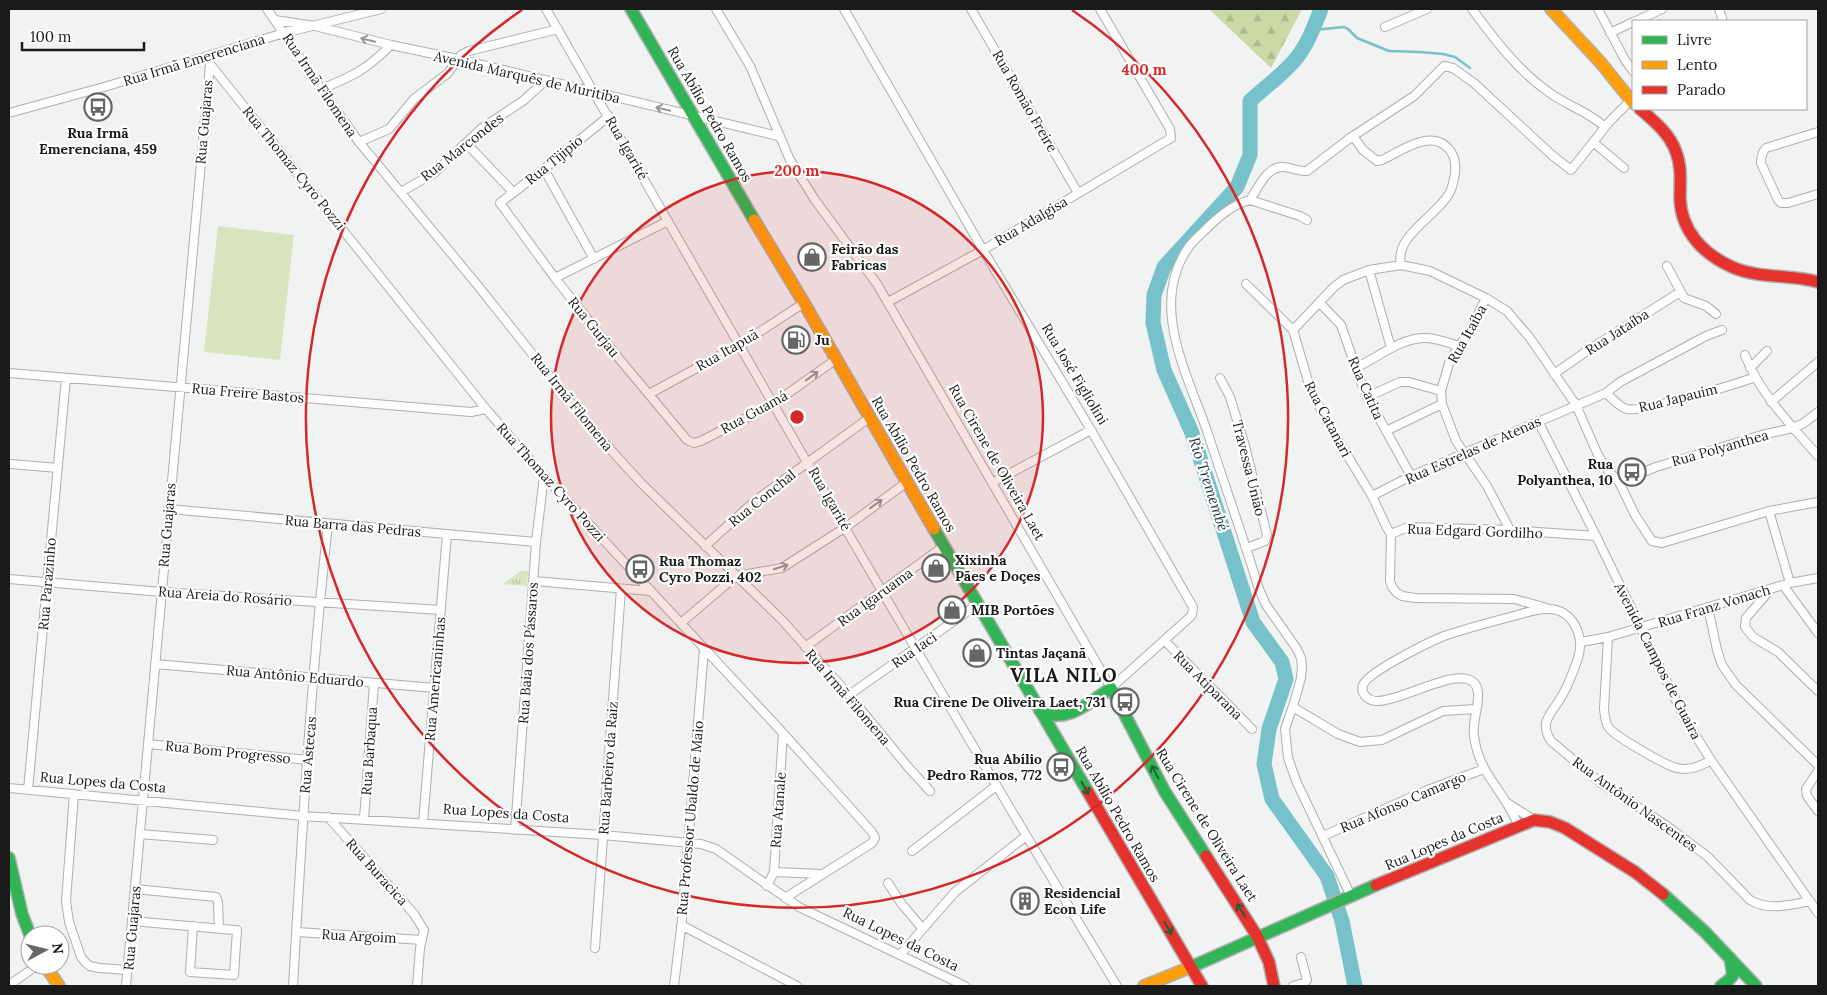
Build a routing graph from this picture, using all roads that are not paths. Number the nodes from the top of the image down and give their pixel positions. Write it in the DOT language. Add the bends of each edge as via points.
graph roads {
  1 [pos="267,9"];
  2 [pos="381,9"];
  3 [pos="546,9"];
  4 [pos="631,9"];
  5 [pos="716,9"];
  6 [pos="844,9"];
  7 [pos="971,9"];
  8 [pos="1100,9"];
  9 [pos="1427,9"];
  10 [pos="1472,9"];
  11 [pos="1551,9"];
  12 [pos="1598,9"];
  13 [pos="1662,9"];
  14 [pos="275,20"];
  15 [pos="1638,20"];
  16 [pos="1632,23"];
  17 [pos="315,26"];
  18 [pos="1385,27"];
  19 [pos="558,29"];
  20 [pos="284,33"];
  21 [pos="1610,34"];
  22 [pos="391,45"];
  23 [pos="458,59"];
  24 [pos="209,60"];
  25 [pos="1632,70"];
  26 [pos="546,80"];
  27 [pos="321,89"];
  28 [pos="595,93"];
  29 [pos="1632,102"];
  30 [pos="1641,110"];
  31 [pos="9,113"];
  32 [pos="693,115"];
  33 [pos="609,116"];
  34 [pos="1605,127"];
  35 [pos="1818,132"];
  36 [pos="778,136"];
  37 [pos="1353,136"];
  38 [pos="359,142"];
  39 [pos="466,142"];
  40 [pos="1593,142"];
  41 [pos="1624,168"];
  42 [pos="544,169"];
  43 [pos="401,192"];
  44 [pos="513,192"];
  45 [pos="1078,193"];
  46 [pos="1818,194"];
  47 [pos="1250,200"];
  48 [pos="500,203"];
  49 [pos="1307,220"];
  50 [pos="668,221"];
  51 [pos="983,250"];
  52 [pos="594,259"];
  53 [pos="1401,265"];
  54 [pos="1667,266"];
  55 [pos="1369,270"];
  56 [pos="555,278"];
  57 [pos="1818,282"];
  58 [pos="1246,284"];
  59 [pos="1680,292"];
  60 [pos="1486,298"];
  61 [pos="888,302"];
  62 [pos="804,303"];
  63 [pos="1320,304"];
  64 [pos="1716,314"];
  65 [pos="1293,330"];
  66 [pos="1722,330"];
  67 [pos="738,345"];
  68 [pos="1459,346"];
  69 [pos="1391,348"];
  70 [pos="1767,351"];
  71 [pos="1745,355"];
  72 [pos="835,360"];
  73 [pos="1818,362"];
  74 [pos="1355,368"];
  75 [pos="1750,368"];
  76 [pos="9,373"];
  77 [pos="1554,374"];
  78 [pos="1755,377"];
  79 [pos="66,378"];
  80 [pos="1220,378"];
  81 [pos="179,388"];
  82 [pos="1441,391"];
  83 [pos="1606,392"];
  84 [pos="649,394"];
  85 [pos="1367,397"];
  86 [pos="1771,402"];
  87 [pos="773,404"];
  88 [pos="1442,404"];
  89 [pos="1576,405"];
  90 [pos="486,409"];
  91 [pos="1818,412"];
  92 [pos="869,418"];
  93 [pos="1538,421"];
  94 [pos="1793,428"];
  95 [pos="1091,430"];
  96 [pos="1386,431"];
  97 [pos="694,443"];
  98 [pos="1466,452"];
  99 [pos="1818,456"];
  100 [pos="808,462"];
  101 [pos="11,464"];
  102 [pos="58,468"];
  103 [pos="544,476"];
  104 [pos="1411,476"];
  105 [pos="906,482"];
  106 [pos="1619,482"];
  107 [pos="992,483"];
  108 [pos="1372,496"];
  109 [pos="1818,502"];
  110 [pos="169,509"];
  111 [pos="1769,510"];
  112 [pos="328,524"];
  113 [pos="846,527"];
  114 [pos="1510,530"];
  115 [pos="447,534"];
  116 [pos="1391,534"];
  117 [pos="1596,536"];
  118 [pos="536,542"];
  119 [pos="705,546"];
  120 [pos="944,546"];
  121 [pos="1247,548"];
  122 [pos="736,576"];
  123 [pos="1818,578"];
  124 [pos="9,579"];
  125 [pos="47,582"];
  126 [pos="534,582"];
  127 [pos="1787,584"];
  128 [pos="621,588"];
  129 [pos="1772,589"];
  130 [pos="650,591"];
  131 [pos="162,592"];
  132 [pos="883,592"];
  133 [pos="319,602"];
  134 [pos="978,604"];
  135 [pos="1708,607"];
  136 [pos="1549,609"];
  137 [pos="441,610"];
  138 [pos="681,624"];
  139 [pos="1640,628"];
  140 [pos="1818,633"];
  141 [pos="1608,637"];
  142 [pos="1165,641"];
  143 [pos="1581,642"];
  144 [pos="805,646"];
  145 [pos="916,648"];
  146 [pos="704,649"];
  147 [pos="155,664"];
  148 [pos="314,677"];
  149 [pos="374,682"];
  150 [pos="435,688"];
  151 [pos="1112,688"];
  152 [pos="1818,691"];
  153 [pos="849,695"];
  154 [pos="1293,707"];
  155 [pos="1476,710"];
  156 [pos="1040,711"];
  157 [pos="1066,716"];
  158 [pos="1252,729"];
  159 [pos="783,733"];
  160 [pos="148,744"];
  161 [pos="1061,746"];
  162 [pos="308,760"];
  163 [pos="1711,760"];
  164 [pos="1818,765"];
  165 [pos="1484,769"];
  166 [pos="1818,771"];
  167 [pos="996,786"];
  168 [pos="9,788"];
  169 [pos="28,790"];
  170 [pos="930,791"];
  171 [pos="74,794"];
  172 [pos="143,800"];
  173 [pos="1506,801"];
  174 [pos="1818,811"];
  175 [pos="303,816"];
  176 [pos="328,817"];
  177 [pos="364,818"];
  178 [pos="1534,820"];
  179 [pos="423,823"];
  180 [pos="1519,826"];
  181 [pos="515,830"];
  182 [pos="140,834"];
  183 [pos="604,834"];
  184 [pos="1026,836"];
  185 [pos="1323,836"];
  186 [pos="213,840"];
  187 [pos="688,841"];
  188 [pos="912,851"];
  189 [pos="9,859"];
  190 [pos="774,872"];
  191 [pos="821,874"];
  192 [pos="888,883"];
  193 [pos="767,886"];
  194 [pos="135,889"];
  195 [pos="785,898"];
  196 [pos="1348,898"];
  197 [pos="1810,901"];
  198 [pos="1818,913"];
  199 [pos="132,921"];
  200 [pos="26,925"];
  201 [pos="682,925"];
  202 [pos="193,926"];
  203 [pos="219,928"];
  204 [pos="922,928"];
  205 [pos="296,932"];
  206 [pos="1257,936"];
  207 [pos="422,940"];
  208 [pos="596,948"];
  209 [pos="900,955"];
  210 [pos="1730,956"];
  211 [pos="1301,957"];
  212 [pos="1191,967"];
  213 [pos="128,970"];
  214 [pos="24,975"];
  215 [pos="51,975"];
  216 [pos="9,985"];
  217 [pos="59,986"];
  218 [pos="126,986"];
  219 [pos="294,986"];
  220 [pos="417,986"];
  221 [pos="674,986"];
  222 [pos="797,986"];
  223 [pos="965,986"];
  224 [pos="1117,986"];
  225 [pos="1144,986"];
  226 [pos="1202,986"];
  227 [pos="1274,986"];
  228 [pos="1293,986"];
  229 [pos="1721,986"];
  230 [pos="1756,986"];
  1 -- 14 [label="street, Rua Irmã Filomena"];
  2 -- 17 [label="street, Rua Irmã Emerenciana"];
  3 -- 19 [label="street, Rua Igarité"];
  4 -- 32 [label="main road, Rua Abílio Pedro Ramos"];
  5 -- 36 [label="street, Rua Cirene de Oliveira Laet" via="750,66"];
  6 -- 51 [label="street, Rua José Figliolini"];
  7 -- 45 [label="street, Rua Romão Freire"];
  8 -- 45 [label="street, Rua Adalgisa" via="1172,137"];
  9 -- 18 [label="street"];
  10 -- 34 [label="street" via="1517,65 1550,94 1593,116"];
  11 -- 29 [label="main road"];
  12 -- 21 [label="street"];
  13 -- 15 [label="street"];
  14 -- 17 [label="street, Avenida Marquês de Muritiba"];
  14 -- 20 [label="street, Rua Irmã Filomena"];
  16 -- 21 [label="street"];
  17 -- 20 [label="street, Rua Irmã Emerenciana"];
  22 -- 17 [label="street, Avenida Marquês de Muritiba, one-way"];
  19 -- 23 [label="street" via="469,51"];
  19 -- 28 [label="street, Rua Igarité"];
  20 -- 24 [label="street, Rua Irmã Emerenciana"];
  20 -- 27 [label="street, Rua Irmã Filomena"];
  21 -- 25 [label="street"];
  22 -- 23 [label="street, Avenida Marquês de Muritiba"];
  22 -- 27 [label="street" via="354,76"];
  23 -- 26 [label="street, Avenida Marquês de Muritiba"];
  23 -- 38 [label="street" via="451,70 414,99 389,129"];
  24 -- 31 [label="street, Rua Irmã Emerenciana"];
  24 -- 81 [label="street, Rua Guajaras"];
  24 -- 90 [label="street, Rua Thomaz Cyro Pozzi"];
  26 -- 28 [label="street, Avenida Marquês de Muritiba"];
  26 -- 39 [label="street, Rua Marcondes"];
  27 -- 38 [label="street, Rua Irmã Filomena"];
  32 -- 28 [label="street, Avenida Marquês de Muritiba, one-way"];
  28 -- 33 [label="street, Rua Igarité"];
  29 -- 34 [label="street"];
  30 -- 57 [label="main road" via="1656,122 1675,148 1679,158 1681,211 1695,242 1743,272"];
  32 -- 36 [label="street, Avenida Marquês de Muritiba"];
  32 -- 62 [label="main road, Rua Abílio Pedro Ramos"];
  33 -- 42 [label="street, Rua Tijipio"];
  33 -- 50 [label="street, Rua Igarité"];
  34 -- 40 [label="street"];
  35 -- 46 [label="street" via="1766,148 1761,159 1781,203"];
  36 -- 61 [label="street, Rua Cirene de Oliveira Laet" via="814,200"];
  37 -- 40 [label="street" via="1414,96 1444,66 1454,68 1474,83 1572,170"];
  37 -- 47 [label="street" via="1307,171 1282,167 1270,171"];
  37 -- 53 [label="street" via="1377,161 1430,140 1444,145 1453,154 1454,182 1450,192 1406,241 1400,255"];
  38 -- 43 [label="street, Rua Irmã Filomena"];
  39 -- 43 [label="street, Rua Marcondes" via="434,172"];
  39 -- 44 [label="street"];
  40 -- 41 [label="street"];
  42 -- 44 [label="street, Rua Tijipio"];
  42 -- 52 [label="street"];
  43 -- 119 [label="street, Rua Irmã Filomena" via="591,428"];
  44 -- 48 [label="street, Rua Tijipio"];
  45 -- 51 [label="street, Rua Adalgisa"];
  47 -- 49 [label="street"];
  47 -- 121 [label="street" via="1216,219 1188,247 1176,273 1172,297 1172,332 1176,347"];
  48 -- 56 [label="street, Rua Gurjau"];
  50 -- 52 [label="street"];
  50 -- 67 [label="street, Rua Igarité"];
  51 -- 61 [label="street, Rua Adalgisa"];
  51 -- 95 [label="street, Rua José Figliolini"];
  52 -- 56 [label="street"];
  53 -- 55 [label="street"];
  53 -- 60 [label="street" via="1430,271"];
  54 -- 59 [label="street"];
  55 -- 63 [label="street" via="1343,280"];
  55 -- 69 [label="street"];
  56 -- 84 [label="street, Rua Gurjau"];
  58 -- 65 [label="street, Rua Catanari"];
  59 -- 64 [label="street" via="1684,298 1706,306"];
  59 -- 77 [label="street, Rua Jataíba"];
  60 -- 68 [label="street, Rua Itaíba"];
  60 -- 77 [label="street" via="1516,321"];
  61 -- 107 [label="street, Rua Cirene de Oliveira Laet"];
  62 -- 67 [label="street, Rua Itapuã"];
  62 -- 72 [label="main road, Rua Abílio Pedro Ramos"];
  63 -- 65 [label="street"];
  63 -- 74 [label="street, Rua Catita" via="1341,326"];
  65 -- 108 [label="street, Rua Catanari" via="1310,388"];
  66 -- 83 [label="street" via="1625,379"];
  67 -- 84 [label="street, Rua Itapuã"];
  67 -- 87 [label="street, Rua Igarité"];
  68 -- 69 [label="street" via="1421,338"];
  68 -- 82 [label="street, Rua Itaíba" via="1450,360"];
  69 -- 74 [label="street"];
  70 -- 75 [label="street"];
  71 -- 75 [label="street"];
  87 -- 72 [label="street, Rua Guamá, one-way"];
  72 -- 92 [label="main road, Rua Abílio Pedro Ramos"];
  73 -- 86 [label="street"];
  74 -- 85 [label="street, Rua Catita"];
  75 -- 78 [label="street"];
  76 -- 79 [label="street, Rua Freire Bastos"];
  77 -- 89 [label="street"];
  78 -- 83 [label="street, Rua Japauim" via="1632,410 1623,408"];
  78 -- 86 [label="street"];
  79 -- 81 [label="street, Rua Freire Bastos"];
  79 -- 102 [label="street, Rua Parazinho"];
  80 -- 121 [label="street, Travessa União" via="1230,397 1245,446 1267,535 1265,540"];
  81 -- 90 [label="street, Rua Freire Bastos" via="471,412"];
  81 -- 110 [label="street, Rua Guajaras"];
  82 -- 85 [label="street" via="1400,382"];
  82 -- 88 [label="street, Rua Itaíba"];
  83 -- 89 [label="street"];
  84 -- 97 [label="street, Rua Gurjau" via="687,440"];
  85 -- 96 [label="street, Rua Catita"];
  86 -- 94 [label="street"];
  87 -- 97 [label="street, Rua Guamá"];
  87 -- 100 [label="street, Rua Igarité"];
  88 -- 96 [label="street"];
  88 -- 98 [label="street, Rua Itaíba" via="1456,441"];
  89 -- 93 [label="street, Rua Estrelas de Atenas"];
  89 -- 106 [label="street" via="1598,455"];
  90 -- 103 [label="street, Rua Thomaz Cyro Pozzi"];
  91 -- 94 [label="street, Rua Polyanthea"];
  92 -- 100 [label="street, Rua Conchal"];
  92 -- 105 [label="main road, Rua Abílio Pedro Ramos"];
  93 -- 98 [label="street, Rua Estrelas de Atenas"];
  93 -- 117 [label="street, Avenida Campos de Guaíra"];
  94 -- 99 [label="street"];
  94 -- 106 [label="street, Rua Polyanthea" via="1656,467"];
  95 -- 107 [label="street"];
  95 -- 142 [label="street, Rua José Figliolini" via="1193,607 1190,618"];
  96 -- 104 [label="street, Rua Catita"];
  98 -- 104 [label="street, Rua Estrelas de Atenas"];
  98 -- 114 [label="street, Rua Itaíba"];
  100 -- 113 [label="street, Rua Igarité"];
  100 -- 119 [label="street, Rua Conchal" via="756,500"];
  101 -- 102 [label="street"];
  102 -- 125 [label="street, Rua Parazinho"];
  103 -- 118 [label="street, Rua Baia dos Pássaros"];
  103 -- 130 [label="street, Rua Thomaz Cyro Pozzi"];
  104 -- 108 [label="street, Rua Estrelas de Atenas"];
  113 -- 105 [label="street, one-way"];
  105 -- 120 [label="main road, Rua Abílio Pedro Ramos"];
  106 -- 111 [label="street" via="1647,536 1656,542 1667,542"];
  107 -- 151 [label="street, Rua Cirene de Oliveira Laet"];
  108 -- 116 [label="street, Rua Catanari"];
  109 -- 111 [label="street"];
  110 -- 112 [label="street, Rua Barra das Pedras"];
  110 -- 131 [label="street, Rua Guajaras"];
  111 -- 127 [label="street"];
  112 -- 115 [label="street, Rua Barra das Pedras"];
  112 -- 133 [label="street, Rua Astecas"];
  122 -- 113 [label="street, one-way" via="782,568"];
  113 -- 132 [label="street, Rua Igarité"];
  114 -- 116 [label="street, Rua Edgard Gordilho" via="1408,527"];
  114 -- 117 [label="street, Rua Edgard Gordilho"];
  115 -- 118 [label="street, Rua Barra das Pedras"];
  115 -- 137 [label="street, Rua Americaninhas"];
  116 -- 136 [label="street, Rua Edgard Gordilho" via="1390,581 1396,593 1416,598 1514,599"];
  117 -- 139 [label="street, Avenida Campos de Guaíra"];
  118 -- 126 [label="street, Rua Baia dos Pássaros"];
  119 -- 122 [label="street, Rua Irmã Filomena"];
  120 -- 132 [label="street, Rua Igaruama"];
  120 -- 134 [label="main road, Rua Abílio Pedro Ramos"];
  121 -- 154 [label="street" via="1266,605 1301,658 1301,678"];
  122 -- 138 [label="street"];
  122 -- 144 [label="street, Rua Irmã Filomena"];
  123 -- 127 [label="street, Rua Franz Vonach"];
  124 -- 125 [label="street, Rua Areia do Rosário"];
  125 -- 131 [label="street, Rua Areia do Rosário"];
  125 -- 169 [label="street, Rua Parazinho"];
  126 -- 128 [label="street"];
  126 -- 181 [label="street, Rua Baia dos Pássaros"];
  127 -- 129 [label="street, Rua Franz Vonach"];
  127 -- 140 [label="street"];
  128 -- 130 [label="street"];
  128 -- 183 [label="street, Rua Barbeiro da Raiz"];
  129 -- 135 [label="street, Rua Franz Vonach"];
  129 -- 152 [label="street" via="1746,618 1745,627 1753,637 1778,652"];
  130 -- 138 [label="street, Rua Thomaz Cyro Pozzi"];
  131 -- 133 [label="street, Rua Areia do Rosário"];
  131 -- 147 [label="street, Rua Guajaras"];
  132 -- 144 [label="street, Rua Igaruama"];
  132 -- 145 [label="street, Rua Igarité"];
  133 -- 137 [label="street, Rua Areia do Rosário"];
  133 -- 148 [label="street, Rua Astecas"];
  134 -- 145 [label="street, Rua Iaci"];
  134 -- 156 [label="main road, Rua Abílio Pedro Ramos"];
  135 -- 139 [label="street, Rua Franz Vonach"];
  135 -- 164 [label="street" via="1722,665 1736,685"];
  136 -- 143 [label="street" via="1570,618"];
  136 -- 155 [label="street" via="1437,639 1369,676 1363,688 1368,698 1378,702 1434,684 1467,679 1478,690"];
  137 -- 150 [label="street, Rua Americaninhas"];
  138 -- 146 [label="street, Rua Thomaz Cyro Pozzi"];
  139 -- 141 [label="street, Rua Franz Vonach"];
  139 -- 163 [label="street, Avenida Campos de Guaíra" via="1684,717"];
  141 -- 143 [label="street, Rua Franz Vonach"];
  141 -- 163 [label="street" via="1604,709 1610,729 1643,751 1678,768 1697,766"];
  142 -- 151 [label="street, Rua José Figliolini"];
  142 -- 158 [label="street, Rua Atiparana"];
  143 -- 197 [label="street, Rua Antônio Nascentes" via="1579,657 1546,724 1551,741 1601,783 1707,856 1756,904 1767,907"];
  144 -- 153 [label="street, Rua Irmã Filomena"];
  145 -- 153 [label="street, Rua Iaci"];
  145 -- 167 [label="street, Rua Igarité"];
  146 -- 159 [label="street, Rua Thomaz Cyro Pozzi"];
  146 -- 187 [label="street, Rua Professor Ubaldo de Maio"];
  147 -- 148 [label="street, Rua Antônio Eduardo"];
  147 -- 160 [label="street, Rua Guajaras"];
  148 -- 149 [label="street, Rua Antônio Eduardo"];
  148 -- 162 [label="street, Rua Astecas"];
  149 -- 150 [label="street, Rua Antônio Eduardo"];
  149 -- 177 [label="street, Rua Barbaqua"];
  150 -- 179 [label="street, Rua Americaninhas"];
  151 -- 157 [label="main road, Rua José Figliolini"];
  206 -- 151 [label="main road, Rua Cirene de Oliveira Laet, one-way" via="1165,792"];
  153 -- 170 [label="street, Rua Irmã Filomena"];
  154 -- 155 [label="street" via="1338,734 1360,742 1382,740 1443,711"];
  154 -- 185 [label="street" via="1285,729 1288,758"];
  155 -- 165 [label="street" via="1475,742"];
  156 -- 157 [label="main road" via="1056,718"];
  156 -- 161 [label="main road, Rua Abílio Pedro Ramos"];
  157 -- 161 [label="main road" via="1060,730"];
  159 -- 190 [label="street, Rua Atanale"];
  159 -- 191 [label="street, Rua Thomaz Cyro Pozzi" via="874,836 872,844"];
  160 -- 162 [label="street, Rua Bom Progresso"];
  160 -- 172 [label="street, Rua Guajaras"];
  161 -- 212 [label="main road, Rua Abílio Pedro Ramos, one-way"];
  162 -- 175 [label="street, Rua Astecas"];
  163 -- 197 [label="street, Avenida Campos de Guaíra"];
  165 -- 173 [label="street"];
  165 -- 185 [label="street, Rua Afonso Camargo"];
  166 -- 174 [label="street" via="1806,789"];
  167 -- 184 [label="street, Rua Igarité"];
  167 -- 188 [label="street"];
  168 -- 169 [label="street, Rua Lopes da Costa"];
  169 -- 171 [label="street, Rua Lopes da Costa"];
  171 -- 172 [label="street, Rua Lopes da Costa"];
  171 -- 213 [label="street" via="66,901 69,922 86,963 99,968"];
  172 -- 175 [label="street, Rua Lopes da Costa"];
  172 -- 182 [label="street, Rua Guajaras"];
  173 -- 178 [label="street"];
  173 -- 180 [label="street"];
  175 -- 176 [label="street, Rua Lopes da Costa"];
  175 -- 205 [label="street, Rua Astecas"];
  176 -- 177 [label="street, Rua Lopes da Costa"];
  176 -- 207 [label="street, Rua Buracica" via="414,914 424,930"];
  177 -- 179 [label="street, Rua Lopes da Costa"];
  178 -- 180 [label="main road, Rua Lopes da Costa"];
  178 -- 210 [label="main road" via="1543,819 1564,827 1634,872 1680,908"];
  179 -- 181 [label="street, Rua Lopes da Costa"];
  180 -- 196 [label="main road, Rua Lopes da Costa"];
  181 -- 183 [label="street, Rua Lopes da Costa"];
  182 -- 186 [label="street"];
  182 -- 194 [label="street, Rua Guajaras"];
  183 -- 187 [label="street, Rua Lopes da Costa"];
  183 -- 208 [label="street, Rua Barbeiro da Raiz"];
  184 -- 204 [label="street" via="955,892"];
  184 -- 224 [label="street, Rua Igarité"];
  185 -- 196 [label="street"];
  187 -- 193 [label="street, Rua Lopes da Costa" via="716,849"];
  187 -- 201 [label="street, Rua Professor Ubaldo de Maio"];
  189 -- 200 [label="main road"];
  190 -- 191 [label="street"];
  190 -- 193 [label="street, Rua Atanale"];
  191 -- 195 [label="street, Rua Thomaz Cyro Pozzi"];
  192 -- 204 [label="street"];
  193 -- 195 [label="street, Rua Lopes da Costa"];
  194 -- 199 [label="street, Rua Guajaras"];
  194 -- 203 [label="street" via="216,898"];
  195 -- 209 [label="street, Rua Lopes da Costa"];
  196 -- 206 [label="main road, Rua Lopes da Costa"];
  197 -- 198 [label="street, Avenida Campos de Guaíra"];
  199 -- 202 [label="street"];
  199 -- 213 [label="street, Rua Guajaras"];
  201 -- 221 [label="street, Rua Professor Ubaldo de Maio"];
  201 -- 222 [label="street"];
  202 -- 203 [label="street"];
  202 -- 203 [label="street" via="189,969 192,973 234,974 237,931"];
  204 -- 209 [label="street"];
  205 -- 207 [label="street, Rua Argoim"];
  205 -- 219 [label="street, Rua Astecas"];
  206 -- 212 [label="main road, Rua Lopes da Costa"];
  206 -- 227 [label="main road, Rua Cirene de Oliveira Laet" via="1269,962"];
  207 -- 220 [label="street"];
  209 -- 223 [label="street, Rua Lopes da Costa"];
  210 -- 229 [label="main road" via="1733,976"];
  210 -- 230 [label="main road"];
  211 -- 228 [label="street" via="1307,982"];
  212 -- 225 [label="main road, Rua Lopes da Costa"];
  212 -- 226 [label="main road, Rua Abílio Pedro Ramos"];
  213 -- 218 [label="street, Rua Guajaras"];
  214 -- 216 [label="street"];
  215 -- 217 [label="main road"];
}
